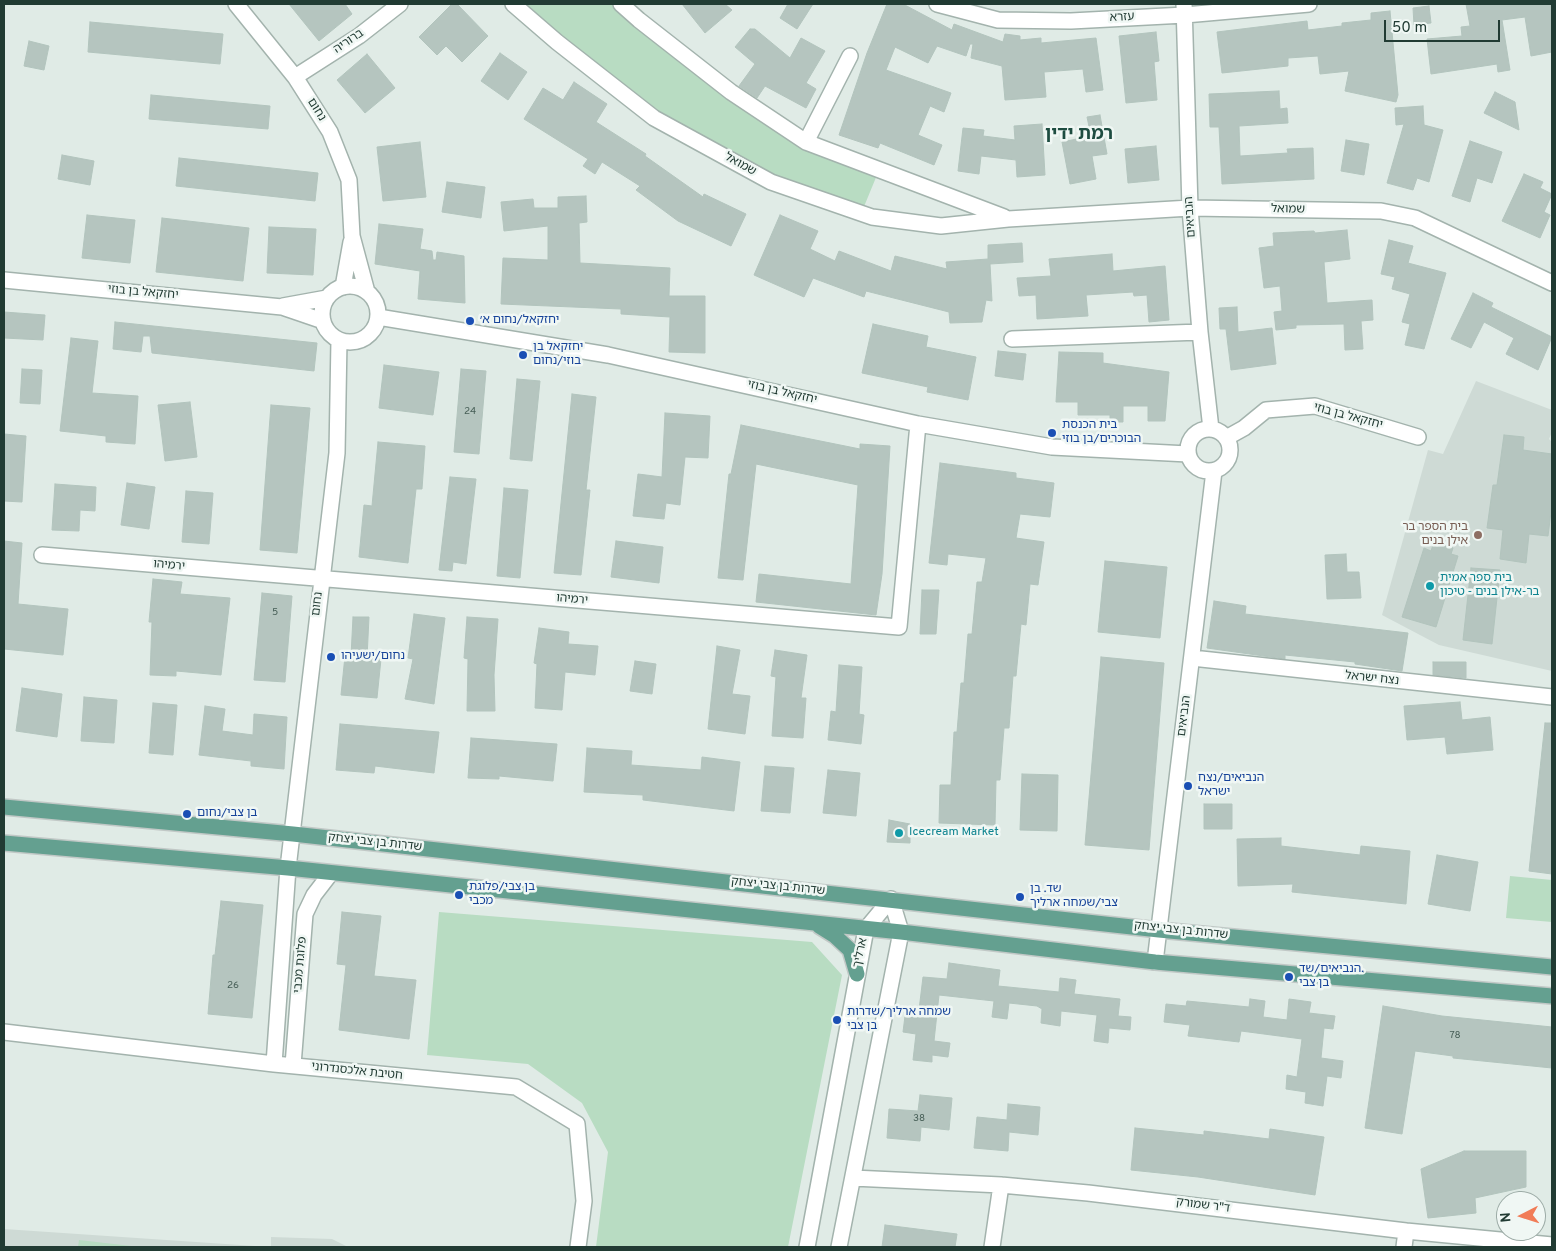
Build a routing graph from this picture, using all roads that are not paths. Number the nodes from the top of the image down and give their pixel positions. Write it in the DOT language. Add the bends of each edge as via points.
graph roads {
  1 [pos="236,4"];
  2 [pos="400,4"];
  3 [pos="513,4"];
  4 [pos="621,4"];
  5 [pos="937,4"];
  6 [pos="1309,4"];
  7 [pos="1185,9"];
  8 [pos="850,56"];
  9 [pos="295,77"];
  10 [pos="806,142"];
  11 [pos="1190,208"];
  12 [pos="1008,219"];
  13 [pos="352,236"];
  14 [pos="4,280"];
  15 [pos="1552,283"];
  16 [pos="343,287"];
  17 [pos="367,292"];
  18 [pos="327,298"];
  19 [pos="282,306"];
  20 [pos="378,317"];
  21 [pos="323,321"];
  22 [pos="1200,332"];
  23 [pos="1012,339"];
  24 [pos="339,340"];
  25 [pos="918,424"];
  26 [pos="1211,429"];
  27 [pos="1418,437"];
  28 [pos="1226,438"];
  29 [pos="1188,454"];
  30 [pos="1214,471"];
  31 [pos="42,555"];
  32 [pos="322,578"];
  33 [pos="1192,658"];
  34 [pos="1552,697"];
  35 [pos="4,807"];
  36 [pos="293,834"];
  37 [pos="4,843"];
  38 [pos="288,868"];
  39 [pos="331,873"];
  40 [pos="891,899"];
  41 [pos="816,924"];
  42 [pos="866,929"];
  43 [pos="1159,930"];
  44 [pos="901,932"];
  45 [pos="1155,962"];
  46 [pos="1552,967"];
  47 [pos="857,974"];
  48 [pos="1552,996"];
  49 [pos="4,1032"];
  50 [pos="274,1064"];
  51 [pos="293,1065"];
  52 [pos="853,1178"];
  53 [pos="1001,1185"];
  54 [pos="1406,1231"];
  55 [pos="1552,1245"];
  56 [pos="578,1247"];
  57 [pos="807,1247"];
  58 [pos="839,1247"];
  59 [pos="992,1247"];
  60 [pos="1404,1247"];
  1 -- 9 [label="street, נחום"];
  2 -- 9 [label="street, ברוריה" via="359,36"];
  3 -- 12 [label="street, שמואל" via="654,118 771,182 872,217 941,226"];
  4 -- 10 [label="street, שמואל" via="731,92"];
  5 -- 7 [label="street, עזרא" via="998,20 1072,21"];
  6 -- 7 [label="street, עזרא"];
  7 -- 11 [label="street, הנביאים"];
  8 -- 10 [label="street"];
  9 -- 13 [label="street, נחום" via="330,132 349,180"];
  10 -- 12 [label="street, שמואל"];
  11 -- 12 [label="street, שמואל"];
  11 -- 15 [label="street, שמואל" via="1381,211 1415,218"];
  11 -- 22 [label="street, הנביאים"];
  13 -- 16 [label="street, נחום"];
  13 -- 17 [label="street, נחום"];
  14 -- 19 [label="street, יחזקאל בן בוזי"];
  16 -- 17 [label="street"];
  16 -- 18 [label="street"];
  17 -- 20 [label="street" via="376,303"];
  18 -- 19 [label="street, יחזקאל בן בוזי"];
  18 -- 21 [label="street" via="322,309"];
  19 -- 21 [label="street, יחזקאל בן בוזי"];
  20 -- 24 [label="street" via="364,338 348,342"];
  20 -- 25 [label="street, יחזקאל בן בוזי" via="608,355"];
  21 -- 24 [label="street"];
  22 -- 23 [label="street"];
  22 -- 26 [label="street, הנביאים"];
  24 -- 32 [label="street, נחום" via="338,453"];
  25 -- 29 [label="street, יחזקאל בן בוזי" via="1052,447"];
  25 -- 32 [label="street, ירמיהו" via="899,627"];
  26 -- 28 [label="street"];
  26 -- 29 [label="street" via="1203,429 1193,435"];
  27 -- 28 [label="street, יחזקאל בן בוזי" via="1315,406 1266,410"];
  28 -- 30 [label="street" via="1230,452 1228,460"];
  29 -- 30 [label="street" via="1198,468"];
  30 -- 33 [label="street, הנביאים"];
  31 -- 32 [label="street, ירמיהו"];
  32 -- 36 [label="street, נחום"];
  33 -- 34 [label="street, נצח ישראל"];
  33 -- 43 [label="street, הנביאים"];
  35 -- 36 [label="main road, שדרות בן צבי יצחק"];
  36 -- 38 [label="street, נחום"];
  36 -- 40 [label="main road, שדרות בן צבי יצחק"];
  37 -- 38 [label="main road"];
  38 -- 39 [label="main road"];
  38 -- 50 [label="street, פלוגת מכבי"];
  39 -- 41 [label="main road"];
  39 -- 51 [label="street, פלוגת מכבי" via="314,895 305,914"];
  40 -- 42 [label="street, ארליך"];
  40 -- 43 [label="main road, שדרות בן צבי יצחק"];
  40 -- 44 [label="street"];
  41 -- 42 [label="main road"];
  41 -- 47 [label="main road" via="850,950"];
  42 -- 44 [label="main road"];
  42 -- 47 [label="street, ארליך"];
  43 -- 45 [label="street, הנביאים"];
  43 -- 46 [label="main road, שדרות בן צבי יצחק"];
  44 -- 45 [label="main road"];
  44 -- 52 [label="street"];
  45 -- 48 [label="main road"];
  47 -- 57 [label="street, ארליך"];
  49 -- 50 [label="street, חטיבת אלכסנדרוני"];
  50 -- 51 [label="street, חטיבת אלכסנדרוני"];
  51 -- 56 [label="street, חטיבת אלכסנדרוני" via="516,1087 577,1124 584,1201"];
  52 -- 53 [label="street, ד\"ר שמורק"];
  52 -- 58 [label="street"];
  53 -- 54 [label="street, ד\"ר שמורק" via="1088,1192"];
  53 -- 59 [label="street"];
  54 -- 55 [label="street, ד\"ר שמורק"];
  54 -- 60 [label="street"];
}
